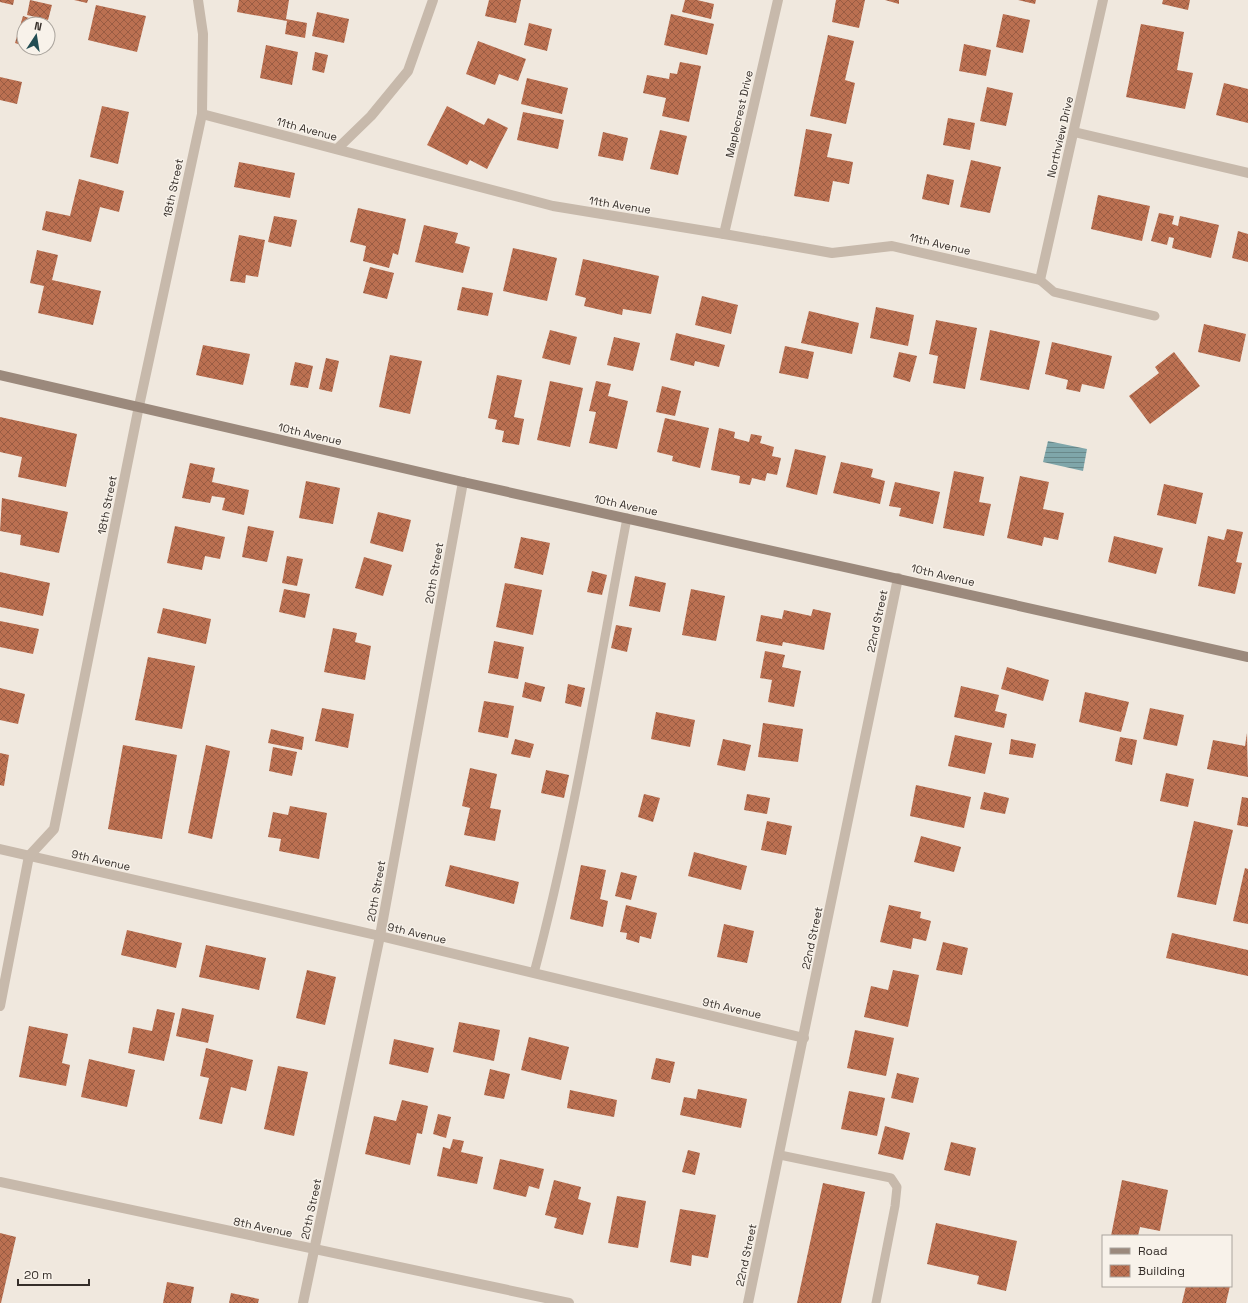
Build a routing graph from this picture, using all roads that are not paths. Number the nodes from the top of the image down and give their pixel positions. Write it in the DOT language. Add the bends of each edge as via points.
graph roads {
  1 [pos="198,0"];
  2 [pos="433,0"];
  3 [pos="778,0"];
  4 [pos="1103,0"];
  5 [pos="202,114"];
  6 [pos="1074,132"];
  7 [pos="337,149"];
  8 [pos="1248,173"];
  9 [pos="724,234"];
  10 [pos="1040,280"];
  11 [pos="1155,316"];
  12 [pos="0,375"];
  13 [pos="139,406"];
  14 [pos="463,482"];
  15 [pos="627,518"];
  16 [pos="898,578"];
  17 [pos="1248,657"];
  18 [pos="0,849"];
  19 [pos="29,856"];
  20 [pos="380,936"];
  21 [pos="534,973"];
  22 [pos="0,1006"];
  23 [pos="804,1038"];
  24 [pos="780,1155"];
  25 [pos="0,1182"];
  26 [pos="314,1250"];
  27 [pos="303,1303"];
  28 [pos="569,1303"];
  29 [pos="748,1303"];
  30 [pos="876,1303"];
  1 -- 5 [label="street, 18th Street" via="203,34"];
  2 -- 7 [label="street" via="408,71 371,116"];
  3 -- 9 [label="street, Maplecrest Drive"];
  4 -- 6 [label="street, Northview Drive"];
  5 -- 7 [label="street, 11th Avenue"];
  5 -- 13 [label="street, 18th Street"];
  6 -- 8 [label="street"];
  6 -- 10 [label="street, Northview Drive"];
  7 -- 9 [label="street, 11th Avenue" via="553,206"];
  9 -- 10 [label="street, 11th Avenue" via="832,253 892,246"];
  10 -- 11 [label="lane" via="1054,292"];
  12 -- 13 [label="street, 10th Avenue"];
  13 -- 14 [label="street, 10th Avenue"];
  13 -- 19 [label="street, 18th Street" via="54,829"];
  14 -- 15 [label="street, 10th Avenue"];
  14 -- 20 [label="street, 20th Street"];
  15 -- 16 [label="street, 10th Avenue"];
  15 -- 21 [label="lane" via="572,818 552,908"];
  16 -- 17 [label="street, 10th Avenue"];
  16 -- 23 [label="street, 22nd Street"];
  18 -- 19 [label="street, 9th Avenue"];
  19 -- 20 [label="street, 9th Avenue"];
  19 -- 22 [label="street"];
  20 -- 21 [label="street, 9th Avenue"];
  20 -- 26 [label="street, 20th Street"];
  21 -- 23 [label="street, 9th Avenue"];
  23 -- 24 [label="street, 22nd Street"];
  24 -- 29 [label="street, 22nd Street"];
  24 -- 30 [label="lane" via="891,1178 897,1187"];
  25 -- 26 [label="street, 8th Avenue"];
  26 -- 27 [label="street, 20th Street"];
  26 -- 28 [label="street, 8th Avenue"];
}
